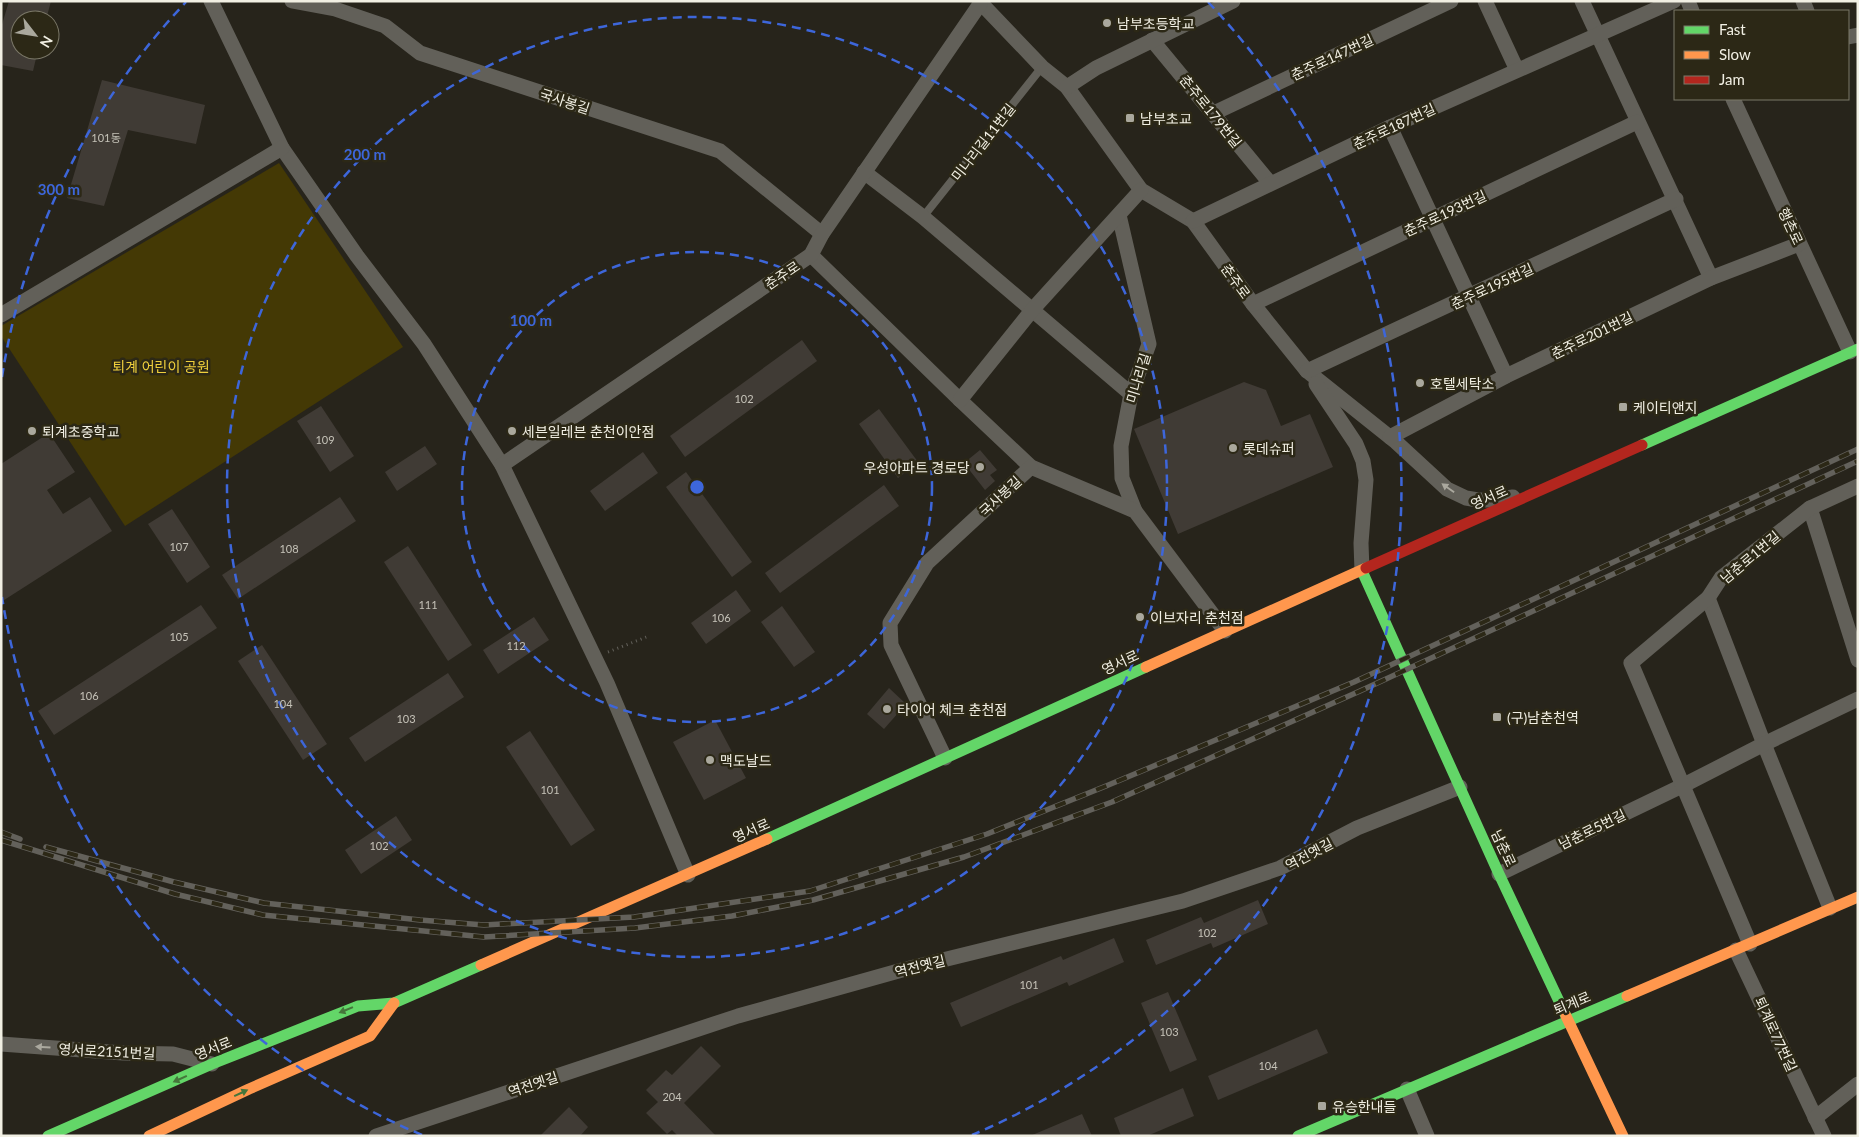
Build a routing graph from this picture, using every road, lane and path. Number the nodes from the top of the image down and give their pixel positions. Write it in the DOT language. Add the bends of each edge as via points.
graph roads {
  1 [pos="211,1"];
  2 [pos="292,1"];
  3 [pos="1233,1"];
  4 [pos="1451,1"];
  5 [pos="1486,1"];
  6 [pos="1582,1"];
  7 [pos="1674,1"];
  8 [pos="979,2"];
  9 [pos="1598,36"];
  10 [pos="1152,40"];
  11 [pos="1042,66"];
  12 [pos="1517,70"];
  13 [pos="1067,87"];
  14 [pos="1733,100"];
  15 [pos="1214,113"];
  16 [pos="1637,122"];
  17 [pos="1390,128"];
  18 [pos="282,148"];
  19 [pos="864,172"];
  20 [pos="1270,183"];
  21 [pos="1141,190"];
  22 [pos="1676,199"];
  23 [pos="1119,215"];
  24 [pos="923,217"];
  25 [pos="1432,218"];
  26 [pos="1193,221"];
  27 [pos="822,234"];
  28 [pos="1799,244"];
  29 [pos="811,255"];
  30 [pos="1711,278"];
  31 [pos="1469,297"];
  32 [pos="1253,304"];
  33 [pos="1033,309"];
  34 [pos="1,315"];
  35 [pos="1854,350"];
  36 [pos="1307,371"];
  37 [pos="1506,376"];
  38 [pos="1132,394"];
  39 [pos="960,400"];
  40 [pos="1390,437"];
  41 [pos="502,465"];
  42 [pos="1031,467"];
  43 [pos="1858,486"];
  44 [pos="1528,495"];
  45 [pos="1810,508"];
  46 [pos="1135,511"];
  47 [pos="1362,571"];
  48 [pos="1708,598"];
  49 [pos="1226,631"];
  50 [pos="649,636"];
  51 [pos="595,658"];
  52 [pos="1858,660"];
  53 [pos="1858,699"];
  54 [pos="1764,744"];
  55 [pos="945,758"];
  56 [pos="1684,785"];
  57 [pos="1460,787"];
  58 [pos="1499,874"];
  59 [pos="688,875"];
  60 [pos="1858,897"];
  61 [pos="1830,908"];
  62 [pos="1743,947"];
  63 [pos="394,1003"];
  64 [pos="1569,1020"];
  65 [pos="1,1044"];
  66 [pos="212,1064"];
  67 [pos="1858,1084"];
  68 [pos="1407,1090"];
  69 [pos="1815,1118"];
  70 [pos="48,1136"];
  71 [pos="149,1136"];
  72 [pos="376,1136"];
  73 [pos="1298,1136"];
  74 [pos="1427,1136"];
  75 [pos="1623,1136"];
  76 [pos="1824,1136"];
  1 -- 18 [label="street"];
  2 -- 27 [label="street, 국사봉길" via="335,9 385,26 420,53 720,151"];
  3 -- 10 [label="street"];
  4 -- 15 [label="street, 춘주로147번길"];
  5 -- 12 [label="street"];
  6 -- 9 [label="street"];
  7 -- 9 [label="street, 춘주로187번길"];
  8 -- 11 [label="street, 춘주로"];
  8 -- 19 [label="street, 춘주로"];
  9 -- 12 [label="street, 춘주로187번길"];
  9 -- 16 [label="street"];
  10 -- 13 [label="street" via="1096,68"];
  10 -- 15 [label="street, 춘주로179번길"];
  11 -- 13 [label="street, 춘주로"];
  11 -- 24 [label="lane, 미나리길11번길"];
  12 -- 17 [label="street, 춘주로187번길"];
  13 -- 21 [label="street, 춘주로"];
  14 -- 28 [label="street, 행촌로"];
  15 -- 20 [label="street, 춘주로179번길"];
  16 -- 22 [label="street"];
  16 -- 25 [label="street, 춘주로193번길"];
  17 -- 20 [label="street, 춘주로187번길"];
  17 -- 25 [label="street"];
  18 -- 34 [label="street"];
  18 -- 41 [label="street" via="357,256 424,344"];
  19 -- 24 [label="street"];
  19 -- 27 [label="street, 춘주로"];
  20 -- 26 [label="street, 춘주로187번길"];
  21 -- 23 [label="street"];
  21 -- 26 [label="street, 춘주로"];
  22 -- 30 [label="street"];
  22 -- 31 [label="street, 춘주로195번길"];
  23 -- 33 [label="street"];
  23 -- 38 [label="street, 미나리길" via="1149,344"];
  24 -- 33 [label="street"];
  25 -- 31 [label="street"];
  25 -- 32 [label="street, 춘주로193번길"];
  26 -- 32 [label="street, 춘주로"];
  27 -- 29 [label="street, 춘주로"];
  28 -- 30 [label="street, 춘주로201번길"];
  28 -- 35 [label="street, 행촌로"];
  29 -- 39 [label="street, 국사봉길"];
  29 -- 41 [label="street, 춘주로"];
  30 -- 37 [label="street, 춘주로201번길"];
  31 -- 36 [label="street, 춘주로195번길"];
  31 -- 37 [label="street"];
  32 -- 36 [label="street, 춘주로"];
  33 -- 38 [label="street"];
  33 -- 39 [label="street"];
  35 -- 44 [label="street, 영서로"];
  36 -- 40 [label="street, 춘주로"];
  36 -- 47 [label="street" via="1343,422 1363,461 1366,480"];
  37 -- 40 [label="street, 춘주로201번길"];
  38 -- 46 [label="street, 미나리길" via="1122,446 1122,478"];
  39 -- 42 [label="street, 국사봉길"];
  44 -- 40 [label="street, 춘주로, one-way" via="1478,500 1458,494 1447,489"];
  41 -- 51 [label="street"];
  42 -- 46 [label="street, 미나리길"];
  42 -- 55 [label="street, 국사봉길" via="927,563 890,623 891,645"];
  43 -- 45 [label="street, 남춘로1번길"];
  44 -- 47 [label="street, 영서로"];
  45 -- 48 [label="street, 남춘로1번길" via="1721,578"];
  45 -- 52 [label="street"];
  46 -- 49 [label="street, 미나리길"];
  47 -- 49 [label="street, 영서로"];
  47 -- 57 [label="street, 남춘로"];
  48 -- 54 [label="street"];
  48 -- 56 [label="street, 남춘로1번길" via="1631,663"];
  49 -- 55 [label="street, 영서로"];
  50 -- 51 [label="path"];
  51 -- 59 [label="street"];
  53 -- 54 [label="street, 남춘로5번길"];
  54 -- 56 [label="street, 남춘로5번길"];
  54 -- 61 [label="street"];
  55 -- 59 [label="street, 영서로"];
  56 -- 58 [label="street, 남춘로5번길"];
  56 -- 62 [label="street"];
  57 -- 58 [label="street, 남춘로"];
  57 -- 72 [label="street, 역전옛길" via="1357,828 1280,868 1183,901 902,970 738,1016"];
  58 -- 64 [label="street, 남춘로"];
  59 -- 63 [label="street, 영서로"];
  60 -- 61 [label="street, 퇴계로"];
  61 -- 62 [label="street, 퇴계로"];
  62 -- 64 [label="street, 퇴계로"];
  62 -- 69 [label="street, 퇴계로77번길"];
  63 -- 66 [label="street, 영서로, one-way" via="358,1006"];
  71 -- 63 [label="street, one-way" via="370,1036"];
  64 -- 68 [label="street, 퇴계로"];
  64 -- 75 [label="street, 남춘로"];
  66 -- 65 [label="street, 영서로2151번길, one-way" via="173,1054"];
  66 -- 70 [label="street, 영서로, one-way"];
  67 -- 69 [label="street"];
  68 -- 73 [label="street, 퇴계로"];
  68 -- 74 [label="street"];
  69 -- 76 [label="street, 퇴계로77번길"];
}
